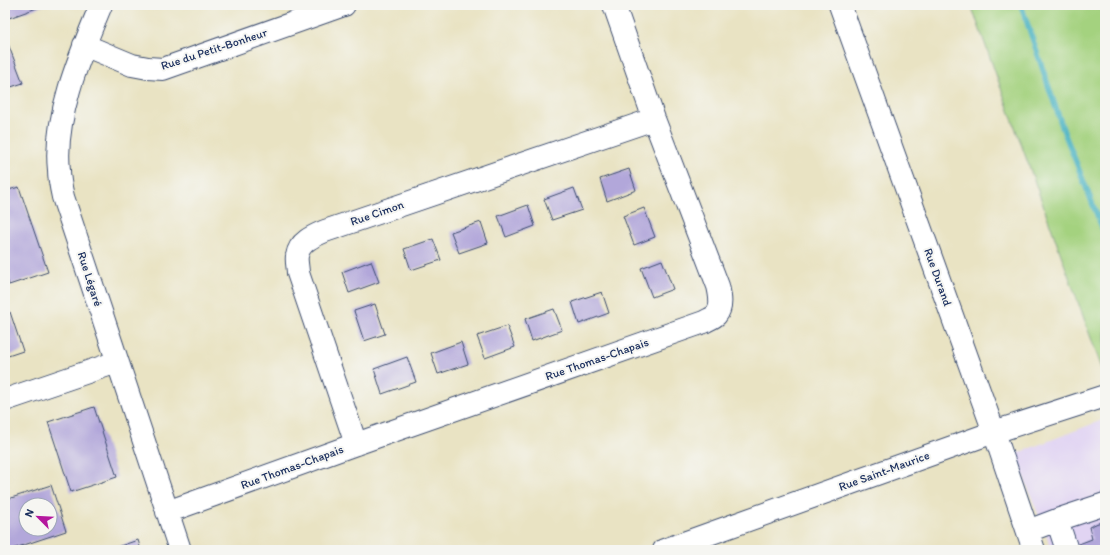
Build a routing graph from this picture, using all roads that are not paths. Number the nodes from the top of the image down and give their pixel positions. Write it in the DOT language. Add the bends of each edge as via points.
graph roads {
  1 [pos="101,5"];
  2 [pos="344,5"];
  3 [pos="614,5"];
  4 [pos="840,5"];
  5 [pos="84,45"];
  6 [pos="654,119"];
  7 [pos="117,362"];
  8 [pos="1105,396"];
  9 [pos="5,400"];
  10 [pos="994,432"];
  11 [pos="356,444"];
  12 [pos="1105,504"];
  13 [pos="167,512"];
  14 [pos="1057,520"];
  15 [pos="1031,541"];
  16 [pos="180,550"];
  17 [pos="664,550"];
  18 [pos="1067,550"];
  1 -- 5 [label="street, Rue Légaré"];
  2 -- 5 [label="street, Rue du Petit-Bonheur" via="163,69 132,65"];
  3 -- 6 [label="street, Rue Thomas-Chapais"];
  4 -- 10 [label="street, Rue Durand"];
  5 -- 7 [label="street, Rue Légaré" via="66,100 59,141 58,169 63,197"];
  6 -- 11 [label="street, Rue Cimon" via="317,234 302,245 297,256 298,273"];
  6 -- 11 [label="street, Rue Thomas-Chapais" via="718,286 721,296 716,315 704,322"];
  7 -- 9 [label="street"];
  7 -- 13 [label="street, Rue Légaré"];
  8 -- 10 [label="street, Rue Saint-Maurice"];
  10 -- 15 [label="street, Rue Durand"];
  10 -- 17 [label="street, Rue Saint-Maurice"];
  11 -- 13 [label="street, Rue Thomas-Chapais"];
  12 -- 14 [label="street"];
  13 -- 16 [label="street, Rue Légaré"];
  14 -- 15 [label="street"];
  14 -- 18 [label="street"];
}
